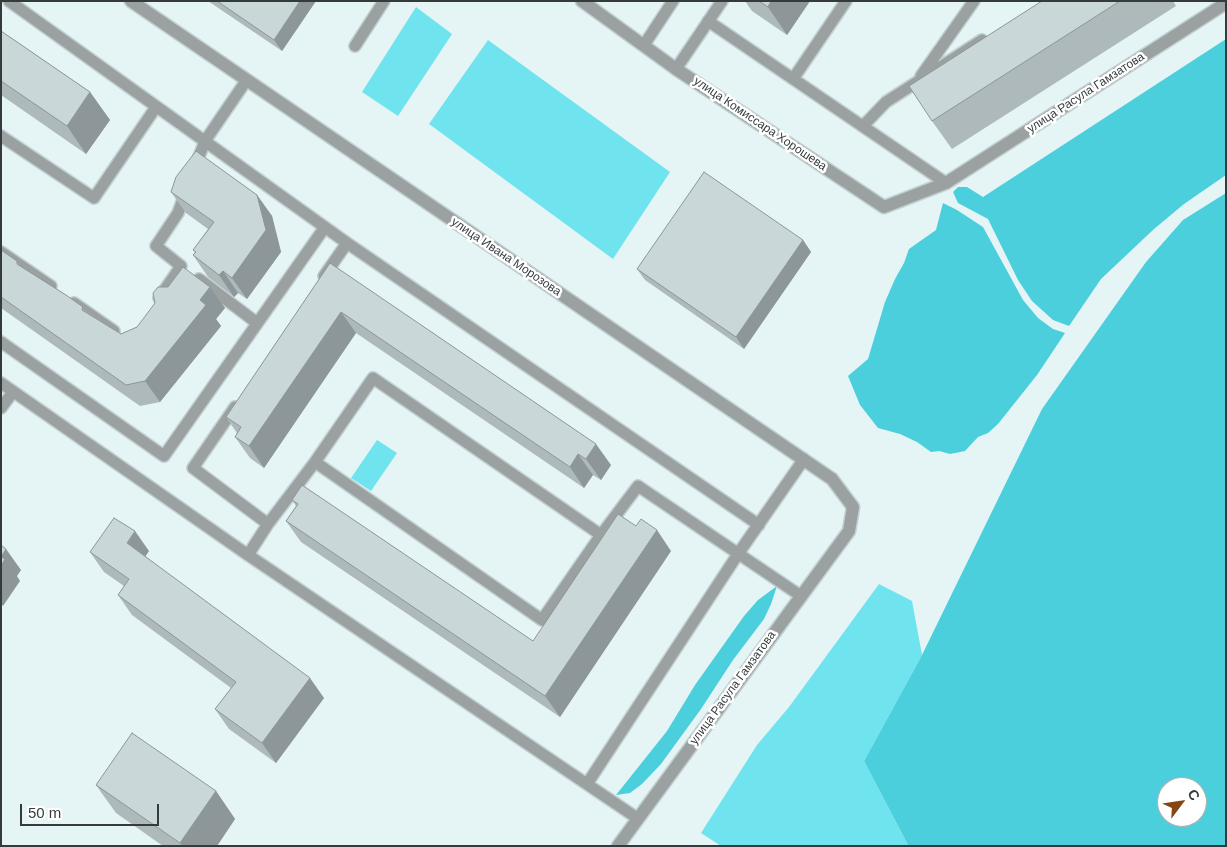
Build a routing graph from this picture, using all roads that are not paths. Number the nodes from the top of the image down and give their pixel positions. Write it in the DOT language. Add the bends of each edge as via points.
graph roads {
  1 [pos="9,1"];
  2 [pos="131,1"];
  3 [pos="384,1"];
  4 [pos="582,1"];
  5 [pos="673,1"];
  6 [pos="722,1"];
  7 [pos="846,1"];
  8 [pos="974,1"];
  9 [pos="1226,3"];
  10 [pos="708,21"];
  11 [pos="993,33"];
  12 [pos="644,45"];
  13 [pos="354,46"];
  14 [pos="676,69"];
  15 [pos="793,79"];
  16 [pos="918,80"];
  17 [pos="246,81"];
  18 [pos="156,107"];
  19 [pos="862,126"];
  20 [pos="1,136"];
  21 [pos="205,141"];
  22 [pos="946,183"];
  23 [pos="325,227"];
  24 [pos="347,242"];
  25 [pos="1,252"];
  26 [pos="181,266"];
  27 [pos="320,283"];
  28 [pos="150,311"];
  29 [pos="258,324"];
  30 [pos="121,336"];
  31 [pos="1,342"];
  32 [pos="1,384"];
  33 [pos="13,392"];
  34 [pos="243,395"];
  35 [pos="1,408"];
  36 [pos="804,459"];
  37 [pos="316,462"];
  38 [pos="268,524"];
  39 [pos="759,525"];
  40 [pos="849,531"];
  41 [pos="601,535"];
  42 [pos="738,554"];
  43 [pos="248,555"];
  44 [pos="801,596"];
  45 [pos="587,784"];
  46 [pos="637,818"];
  47 [pos="618,846"];
  1 -- 18 [label="lane"];
  2 -- 17 [label="street, улица Ивана Морозова"];
  3 -- 13 [label="lane"];
  4 -- 12 [label="street, улица Комиссара Хорошева"];
  5 -- 12 [label="lane"];
  6 -- 10 [label="lane"];
  7 -- 15 [label="lane"];
  8 -- 16 [label="lane"];
  9 -- 22 [label="street, улица Расула Гамзатова"];
  10 -- 14 [label="lane"];
  10 -- 15 [label="lane"];
  11 -- 16 [label="lane"];
  12 -- 14 [label="street, улица Комиссара Хорошева"];
  14 -- 22 [label="street, улица Комиссара Хорошева" via="884,207"];
  15 -- 19 [label="lane"];
  16 -- 19 [label="lane" via="886,102"];
  17 -- 21 [label="lane"];
  17 -- 36 [label="street, улица Ивана Морозова"];
  18 -- 20 [label="lane" via="94,198"];
  18 -- 21 [label="lane"];
  19 -- 22 [label="lane"];
  21 -- 23 [label="lane"];
  21 -- 26 [label="lane" via="178,213 156,246"];
  23 -- 24 [label="lane"];
  23 -- 29 [label="lane"];
  24 -- 27 [label="lane"];
  24 -- 39 [label="lane"];
  25 -- 30 [label="lane"];
  26 -- 28 [label="lane"];
  26 -- 29 [label="lane"];
  29 -- 31 [label="lane" via="164,456"];
  32 -- 33 [label="lane"];
  33 -- 35 [label="lane"];
  33 -- 43 [label="lane"];
  34 -- 38 [label="lane" via="193,468"];
  36 -- 39 [label="lane"];
  36 -- 40 [label="street, улица Ивана Морозова" via="832,479 853,507"];
  37 -- 38 [label="lane"];
  37 -- 41 [label="lane" via="373,378"];
  37 -- 41 [label="lane" via="542,620"];
  38 -- 43 [label="lane"];
  39 -- 42 [label="lane"];
  40 -- 44 [label="street, улица Расула Гамзатова"];
  41 -- 42 [label="lane" via="638,486"];
  42 -- 44 [label="lane"];
  42 -- 45 [label="lane"];
  43 -- 45 [label="lane"];
  44 -- 46 [label="street, улица Расула Гамзатова"];
  45 -- 46 [label="lane"];
  46 -- 47 [label="street, улица Расула Гамзатова"];
}
